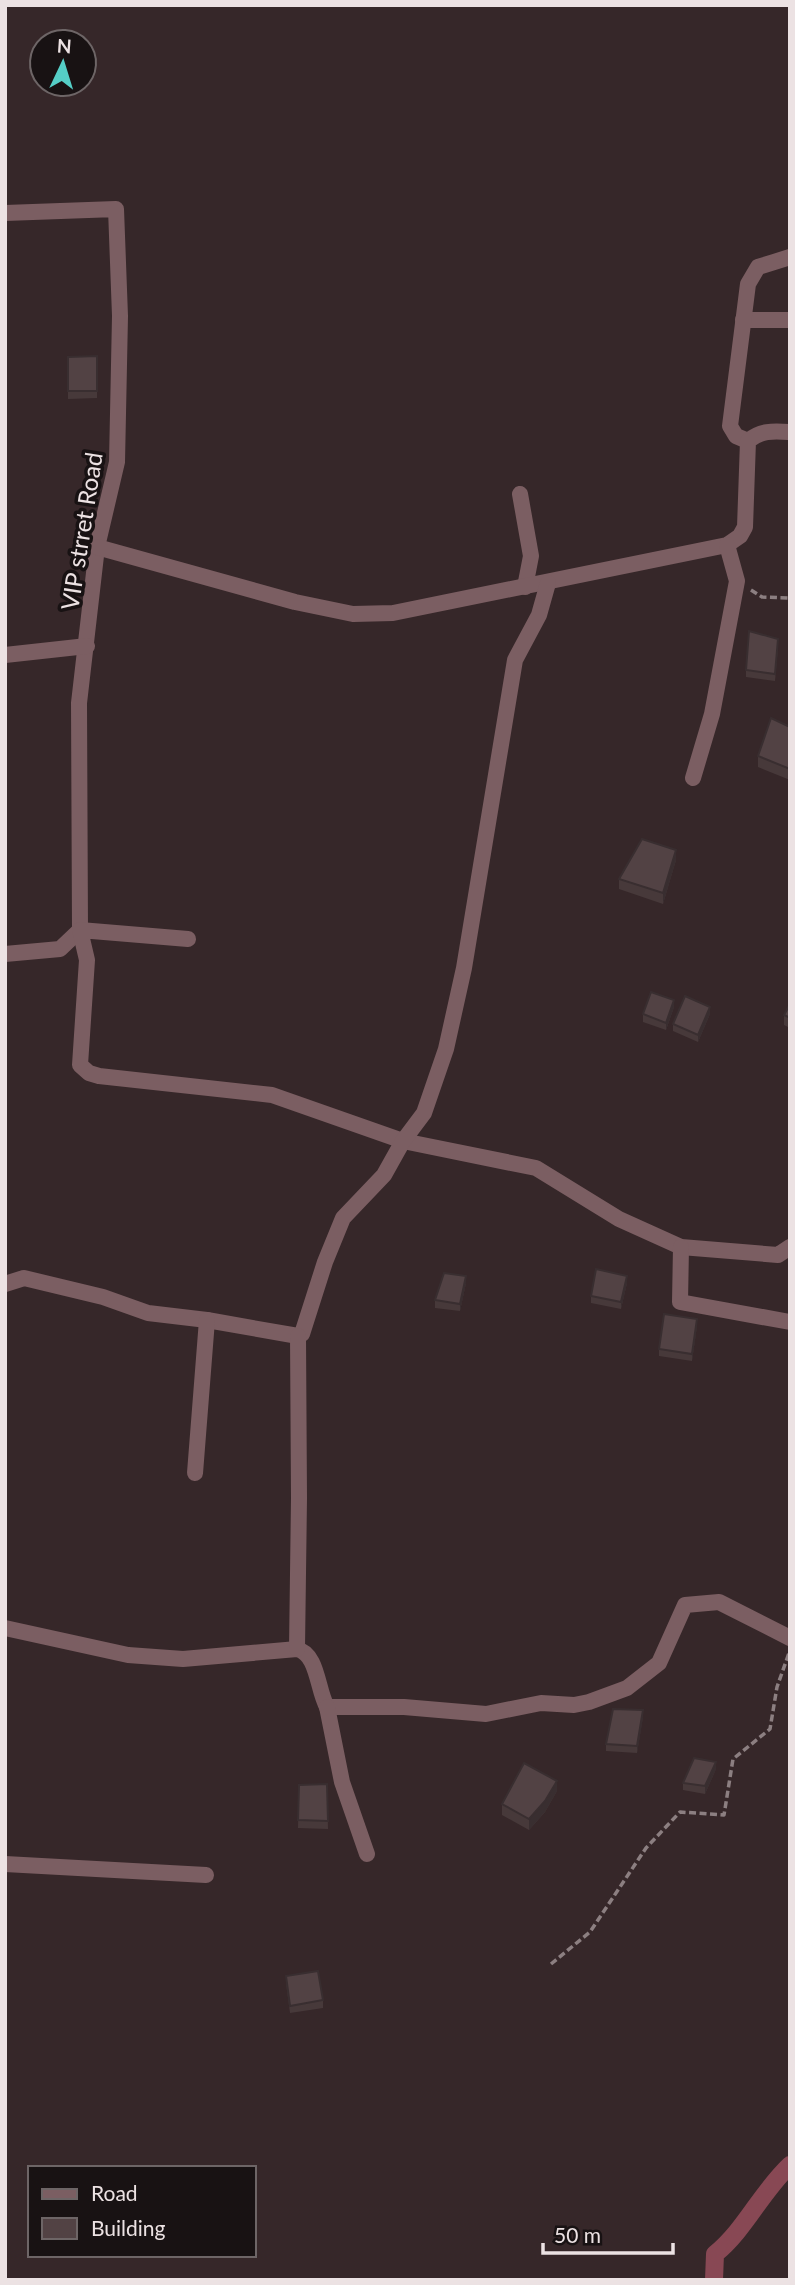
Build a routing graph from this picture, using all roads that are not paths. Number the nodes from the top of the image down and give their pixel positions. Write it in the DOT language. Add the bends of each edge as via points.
graph roads {
  1 [pos="5,213"];
  2 [pos="790,257"];
  3 [pos="743,320"];
  4 [pos="790,320"];
  5 [pos="790,432"];
  6 [pos="748,441"];
  7 [pos="520,494"];
  8 [pos="727,545"];
  9 [pos="97,547"];
  10 [pos="548,583"];
  11 [pos="526,587"];
  12 [pos="87,646"];
  13 [pos="5,655"];
  14 [pos="693,778"];
  15 [pos="80,930"];
  16 [pos="188,939"];
  17 [pos="5,954"];
  18 [pos="403,1141"];
  19 [pos="681,1247"];
  20 [pos="790,1247"];
  21 [pos="5,1284"];
  22 [pos="207,1320"];
  23 [pos="790,1322"];
  24 [pos="298,1336"];
  25 [pos="195,1473"];
  26 [pos="5,1628"];
  27 [pos="790,1638"];
  28 [pos="297,1649"];
  29 [pos="327,1706"];
  30 [pos="367,1854"];
  31 [pos="5,1864"];
  32 [pos="206,1875"];
  1 -- 9 [label="street, VIP strret Road" via="116,209 120,316 117,462"];
  2 -- 3 [label="street" via="758,267 752,274"];
  3 -- 4 [label="street"];
  3 -- 6 [label="street" via="730,426 736,436"];
  5 -- 6 [label="street" via="770,430"];
  6 -- 8 [label="street" via="745,527"];
  7 -- 11 [label="street" via="531,556"];
  8 -- 10 [label="street"];
  8 -- 14 [label="street" via="737,582 712,714"];
  9 -- 11 [label="street" via="353,614 393,613"];
  9 -- 12 [label="street, VIP strret Road"];
  10 -- 11 [label="street"];
  10 -- 18 [label="street" via="539,615 515,660 464,968 446,1049 424,1113"];
  12 -- 13 [label="street"];
  12 -- 15 [label="street, VIP strret Road" via="79,703"];
  15 -- 16 [label="street"];
  15 -- 17 [label="street" via="60,949"];
  15 -- 18 [label="street, VIP strret Road" via="87,960 80,1065 89,1073 272,1095"];
  18 -- 19 [label="street" via="536,1168 619,1219"];
  18 -- 24 [label="street" via="384,1175 343,1218"];
  19 -- 20 [label="street" via="778,1255"];
  19 -- 23 [label="street" via="680,1302"];
  21 -- 22 [label="street" via="24,1278 148,1313"];
  22 -- 24 [label="street"];
  22 -- 25 [label="street"];
  24 -- 28 [label="street"];
  26 -- 28 [label="street" via="115,1652 183,1659"];
  27 -- 29 [label="street" via="719,1602 685,1605 659,1663 627,1688 589,1702 541,1703 486,1714"];
  28 -- 29 [label="street" via="311,1658"];
  29 -- 30 [label="street" via="342,1782"];
  31 -- 32 [label="street"];
}
